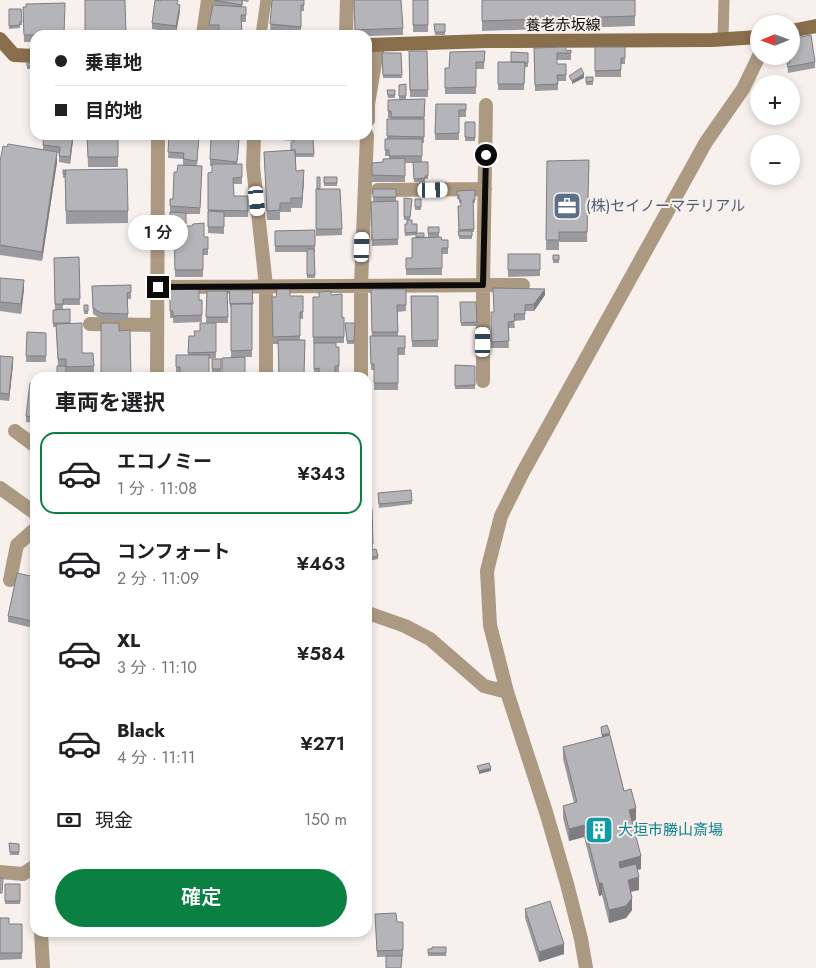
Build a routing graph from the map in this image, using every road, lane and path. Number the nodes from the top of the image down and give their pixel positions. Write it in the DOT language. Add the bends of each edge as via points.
graph roads {
  1 [pos="208,0"];
  2 [pos="266,0"];
  3 [pos="347,0"];
  4 [pos="724,0"];
  5 [pos="816,26"];
  6 [pos="800,29"];
  7 [pos="204,30"];
  8 [pos="262,30"];
  9 [pos="346,30"];
  10 [pos="750,37"];
  11 [pos="0,39"];
  12 [pos="722,39"];
  13 [pos="373,45"];
  14 [pos="30,56"];
  15 [pos="755,65"];
  16 [pos="486,105"];
  17 [pos="158,140"];
  18 [pos="254,140"];
  19 [pos="367,140"];
  20 [pos="485,189"];
  21 [pos="365,191"];
  22 [pos="361,285"];
  23 [pos="483,285"];
  24 [pos="523,285"];
  25 [pos="266,286"];
  26 [pos="158,287"];
  27 [pos="90,324"];
  28 [pos="157,324"];
  29 [pos="157,372"];
  30 [pos="266,372"];
  31 [pos="361,372"];
  32 [pos="483,381"];
  33 [pos="15,431"];
  34 [pos="30,442"];
  35 [pos="0,488"];
  36 [pos="30,509"];
  37 [pos="30,533"];
  38 [pos="10,580"];
  39 [pos="372,614"];
  40 [pos="507,692"];
  41 [pos="30,869"];
  42 [pos="0,872"];
  43 [pos="42,937"];
  44 [pos="43,968"];
  45 [pos="586,968"];
  1 -- 7 [label="street"];
  2 -- 8 [label="lane"];
  3 -- 9 [label="street"];
  4 -- 12 [label="lane"];
  5 -- 6 [label="main road"];
  10 -- 12 [label="main road, 養老赤坂線"];
  11 -- 14 [label="main road" via="14,55"];
  12 -- 13 [label="main road, 養老赤坂線"];
  15 -- 40 [label="street" via="743,90 706,142 522,472 501,516 487,571 490,625"];
  16 -- 20 [label="street"];
  17 -- 26 [label="street"];
  18 -- 25 [label="street" via="253,166"];
  19 -- 21 [label="street"];
  20 -- 21 [label="street"];
  20 -- 23 [label="street"];
  21 -- 22 [label="street"];
  22 -- 23 [label="street"];
  22 -- 25 [label="street"];
  22 -- 31 [label="street"];
  23 -- 24 [label="street"];
  23 -- 32 [label="street"];
  25 -- 26 [label="street"];
  25 -- 30 [label="street"];
  26 -- 28 [label="street"];
  27 -- 28 [label="street"];
  28 -- 29 [label="street"];
  33 -- 34 [label="street"];
  35 -- 36 [label="street"];
  37 -- 38 [label="street" via="17,545"];
  39 -- 40 [label="street" via="430,639 484,686"];
  40 -- 45 [label="street" via="562,866"];
  41 -- 42 [label="street" via="23,874"];
  43 -- 44 [label="street"];
}
